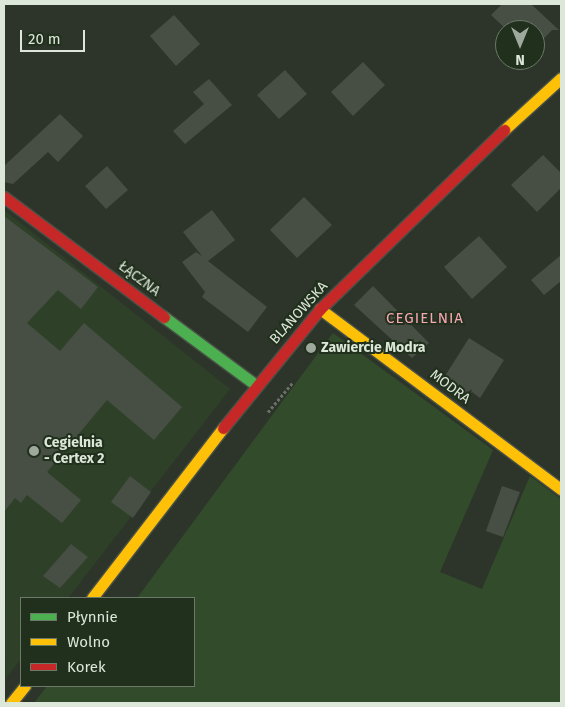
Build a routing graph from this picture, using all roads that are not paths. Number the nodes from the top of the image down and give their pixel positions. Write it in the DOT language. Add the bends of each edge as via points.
graph roads {
  1 [pos="561,78"];
  2 [pos="4,197"];
  3 [pos="320,309"];
  4 [pos="256,385"];
  5 [pos="561,489"];
  6 [pos="93,597"];
  7 [pos="24,687"];
  8 [pos="11,703"];
  1 -- 3 [label="street, BLANOWSKA" via="424,203"];
  2 -- 4 [label="street, ŁĄCZNA"];
  3 -- 4 [label="street, BLANOWSKA"];
  3 -- 5 [label="street, MODRA"];
  4 -- 6 [label="street, BLANOWSKA"];
  7 -- 8 [label="street"];
}
